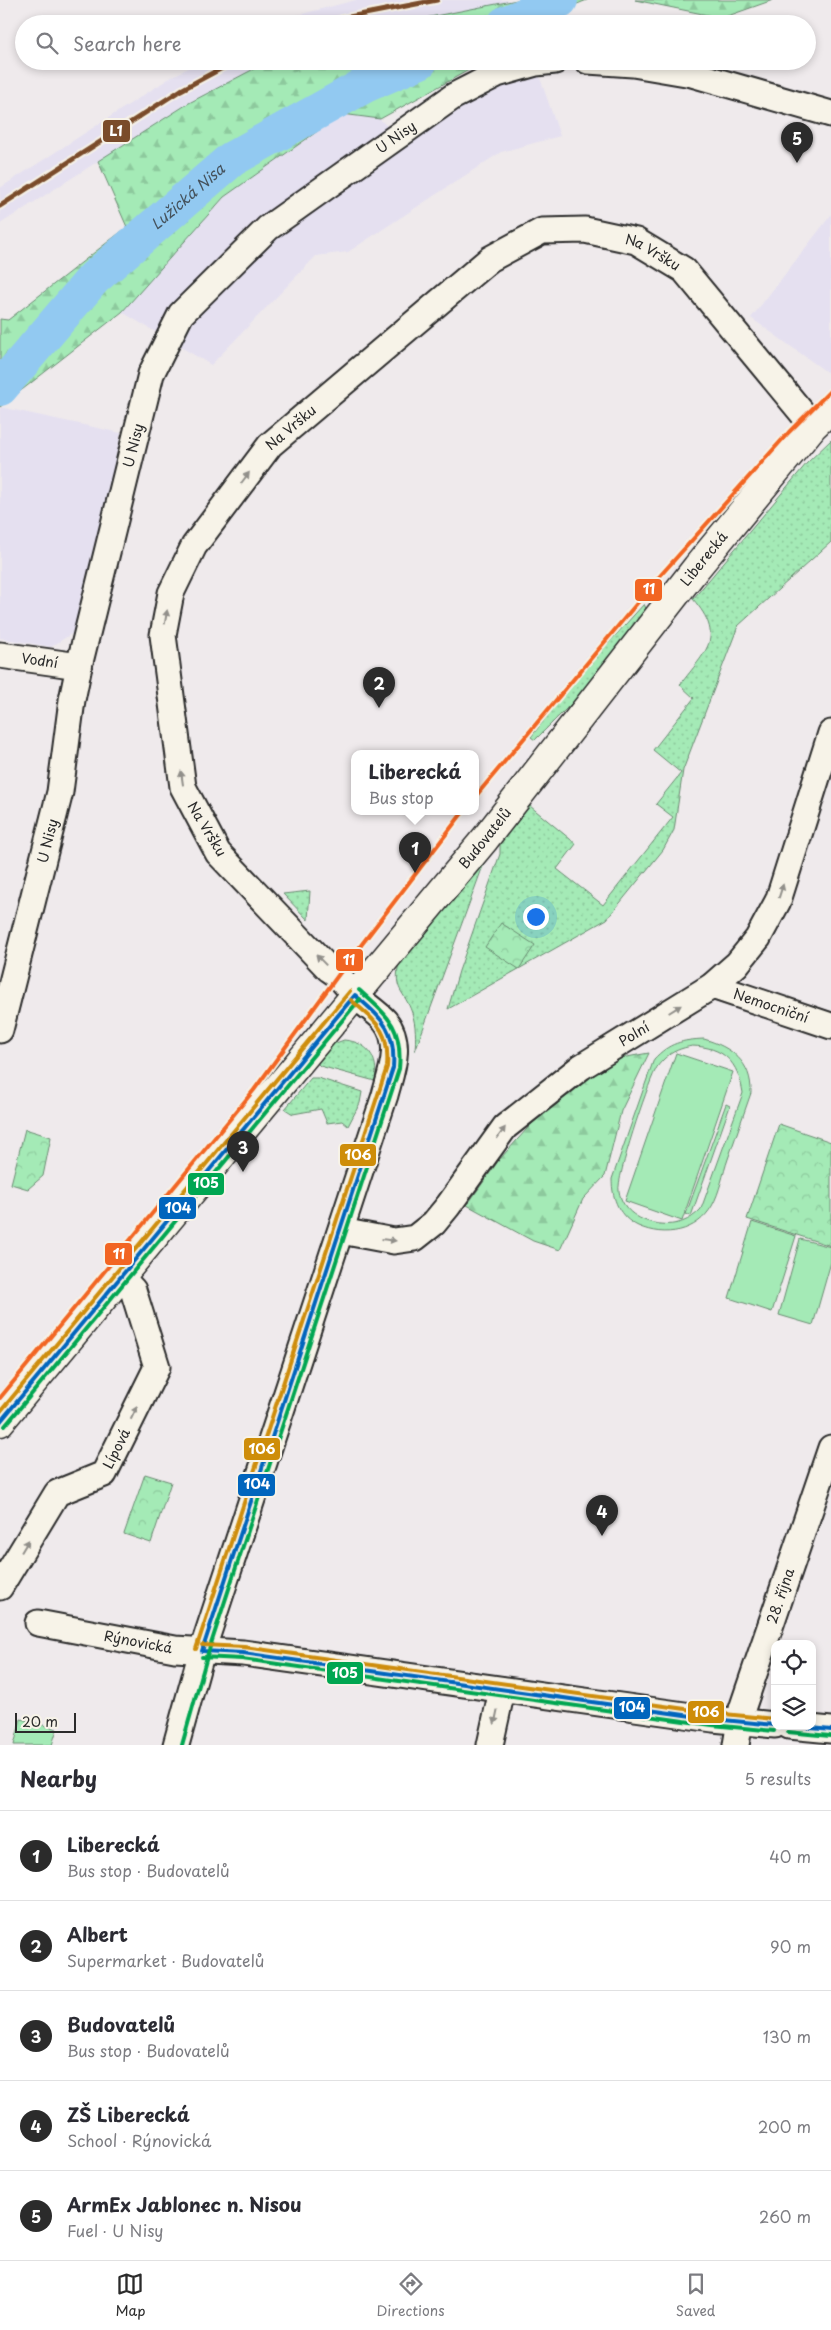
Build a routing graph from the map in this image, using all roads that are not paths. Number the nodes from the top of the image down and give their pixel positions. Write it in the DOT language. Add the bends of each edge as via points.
graph roads {
  1 [pos="511,70"];
  2 [pos="668,70"];
  3 [pos="831,114"];
  4 [pos="822,418"];
  5 [pos="0,655"];
  6 [pos="79,666"];
  7 [pos="831,733"];
  8 [pos="544,760"];
  9 [pos="712,986"];
  10 [pos="355,995"];
  11 [pos="831,1026"];
  12 [pos="0,1030"];
  13 [pos="341,1231"];
  14 [pos="121,1277"];
  15 [pos="0,1422"];
  16 [pos="831,1448"];
  17 [pos="0,1587"];
  18 [pos="38,1623"];
  19 [pos="202,1651"];
  20 [pos="502,1690"];
  21 [pos="771,1726"];
  22 [pos="816,1729"];
  23 [pos="831,1730"];
  24 [pos="737,1734"];
  25 [pos="176,1745"];
  26 [pos="490,1745"];
  1 -- 6 [label="street, U Nisy" via="454,96 268,228 181,314 151,374"];
  2 -- 3 [label="street"];
  4 -- 8 [label="main road, Liberecká" via="697,567"];
  10 -- 4 [label="street, Na Vršku, one-way" via="339,974 329,968 218,853 182,787 163,635 171,593 194,546 270,445 490,259 542,231 585,230 636,240 684,270"];
  5 -- 6 [label="street, Vodní"];
  6 -- 12 [label="street, U Nisy" via="60,792"];
  9 -- 7 [label="street, Polní, one-way" via="737,964 758,938 778,901"];
  8 -- 10 [label="main road, Budovatelů" via="485,839"];
  9 -- 11 [label="street, Nemocniční"];
  13 -- 9 [label="street, Polní, one-way" via="394,1241 415,1238 448,1206 505,1126 581,1066"];
  10 -- 13 [label="street" via="385,1021 393,1034 395,1054"];
  10 -- 14 [label="main road, Budovatelů"];
  13 -- 19 [label="street"];
  14 -- 15 [label="main road, Budovatelů"];
  17 -- 14 [label="street, Lípová, one-way" via="57,1494 104,1474 157,1367 133,1290"];
  16 -- 24 [label="street, 28. října"];
  18 -- 19 [label="street, Rýnovická"];
  19 -- 20 [label="street, Rýnovická" via="243,1653"];
  19 -- 25 [label="street"];
  20 -- 24 [label="street, Rýnovická"];
  20 -- 26 [label="street, one-way"];
  21 -- 24 [label="street, Rýnovická"];
  22 -- 23 [label="street"];
}
